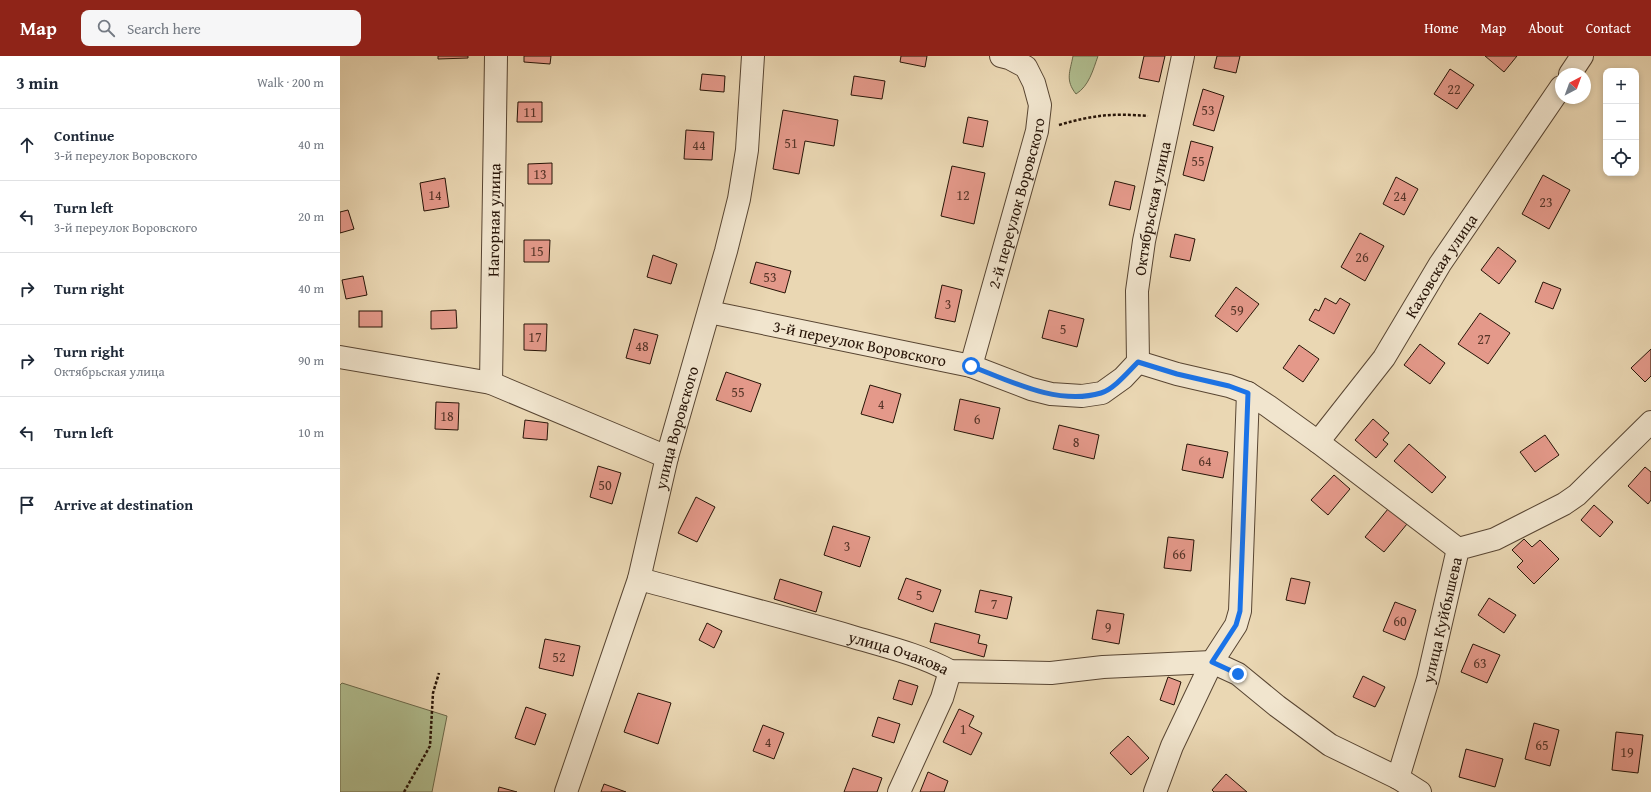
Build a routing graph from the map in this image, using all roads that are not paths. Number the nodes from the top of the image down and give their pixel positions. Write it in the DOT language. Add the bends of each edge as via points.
graph roads {
  1 [pos="496,56"];
  2 [pos="753,56"];
  3 [pos="1001,56"];
  4 [pos="1183,56"];
  5 [pos="1582,56"];
  6 [pos="1574,68"];
  7 [pos="1555,96"];
  8 [pos="709,312"];
  9 [pos="340,357"];
  10 [pos="1138,362"];
  11 [pos="971,366"];
  12 [pos="491,383"];
  13 [pos="1248,393"];
  14 [pos="1651,422"];
  15 [pos="1318,442"];
  16 [pos="667,457"];
  17 [pos="1458,549"];
  18 [pos="639,579"];
  19 [pos="1212,662"];
  20 [pos="950,671"];
  21 [pos="1398,778"];
  22 [pos="566,792"];
  23 [pos="899,792"];
  24 [pos="1155,792"];
  25 [pos="1420,792"];
  1 -- 12 [label="street, Нагорная улица"];
  2 -- 8 [label="street, улица Воровского" via="747,150 739,199"];
  3 -- 11 [label="street, 2-й переулок Воровского" via="1026,67 1040,105 1037,131"];
  4 -- 10 [label="street, Октябрьская улица" via="1144,241 1137,291"];
  5 -- 6 [label="street"];
  7 -- 15 [label="street, Каховская улица" via="1440,264 1388,353"];
  8 -- 11 [label="street, 3-й переулок Воровского"];
  8 -- 16 [label="street, улица Воровского"];
  9 -- 12 [label="street"];
  10 -- 11 [label="street, 3-й переулок Воровского" via="1123,378 1102,393 1082,396 1052,394 1031,389"];
  10 -- 13 [label="street"];
  12 -- 16 [label="street"];
  13 -- 15 [label="street"];
  13 -- 19 [label="street" via="1240,611 1236,625"];
  14 -- 17 [label="street, улица Куйбышева" via="1577,495 1564,504 1495,539"];
  15 -- 17 [label="street"];
  16 -- 18 [label="street, улица Воровского"];
  17 -- 21 [label="street, улица Куйбышева" via="1428,678"];
  18 -- 20 [label="street, улица Очакова" via="910,654"];
  18 -- 22 [label="street, улица Воровского"];
  19 -- 20 [label="street, улица Очакова" via="1103,667 1052,673"];
  19 -- 21 [label="street" via="1238,674 1330,746"];
  19 -- 24 [label="street" via="1172,746"];
  20 -- 23 [label="street" via="942,698"];
  21 -- 25 [label="street"];
}
